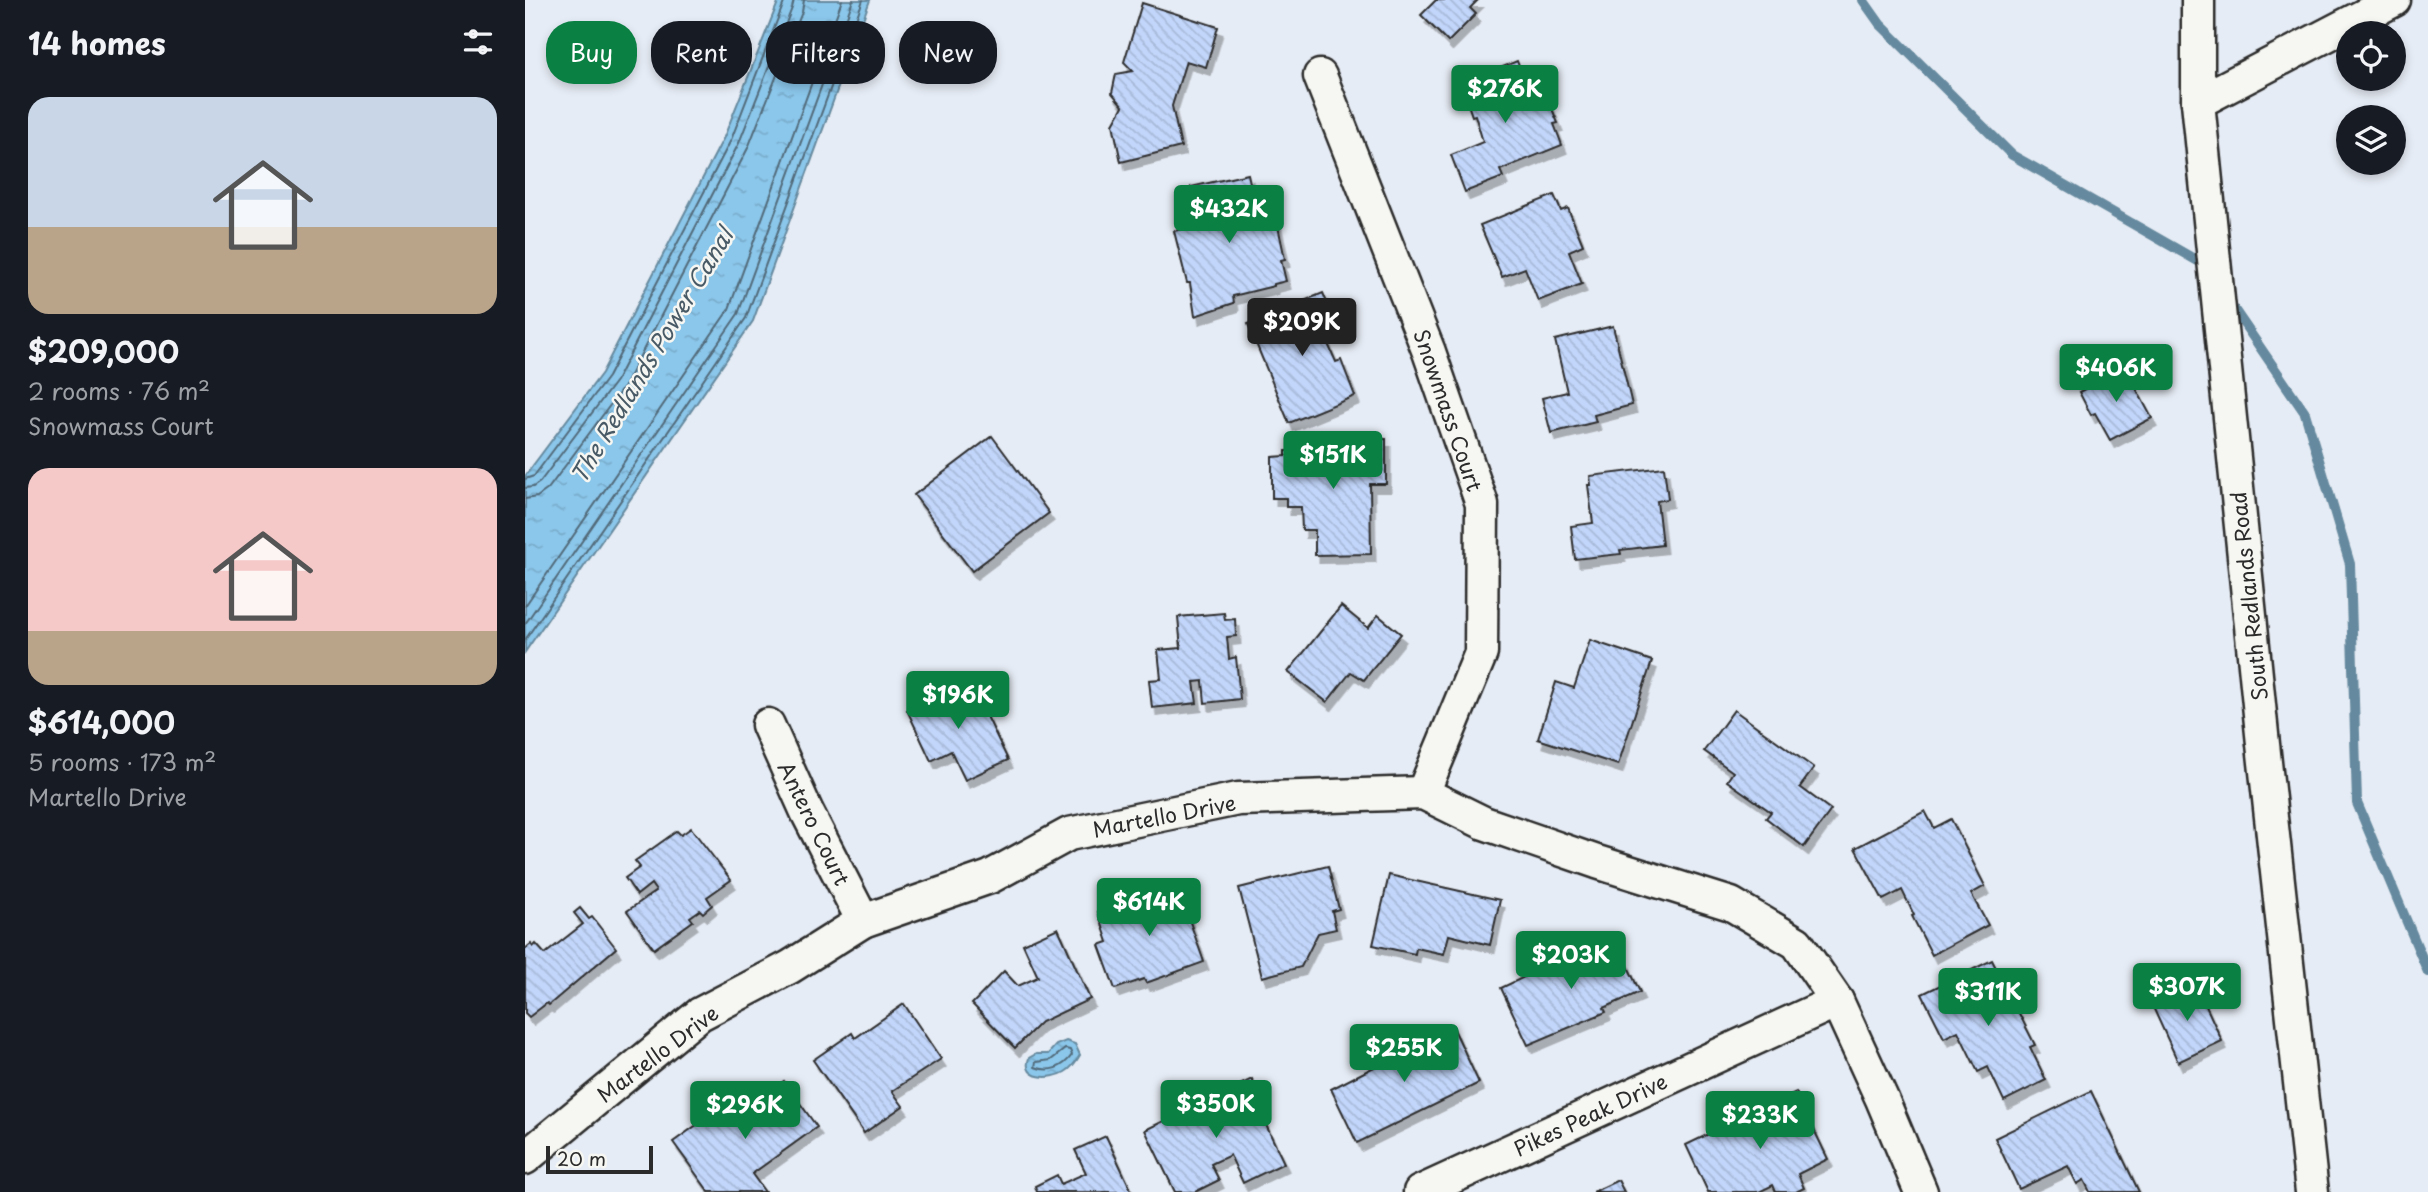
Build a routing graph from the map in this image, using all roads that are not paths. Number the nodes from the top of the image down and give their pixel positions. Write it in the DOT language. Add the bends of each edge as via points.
graph roads {
  1 [pos="2198,0"];
  2 [pos="2395,0"];
  3 [pos="1320,76"];
  4 [pos="2198,102"];
  5 [pos="768,725"];
  6 [pos="1423,793"];
  7 [pos="863,921"];
  8 [pos="1837,1001"];
  9 [pos="525,1158"];
  10 [pos="1420,1192"];
  11 [pos="1921,1192"];
  12 [pos="2312,1192"];
  1 -- 4 [label="street, South Redlands Road"];
  2 -- 4 [label="street"];
  3 -- 6 [label="street, Snowmass Court" via="1429,352 1482,504 1481,653"];
  4 -- 12 [label="street, South Redlands Road"];
  5 -- 7 [label="street, Antero Court"];
  6 -- 7 [label="street, Martello Drive" via="1238,799 1069,834 990,877"];
  6 -- 8 [label="street, Martello Drive" via="1484,823 1731,904 1797,943"];
  7 -- 9 [label="street, Martello Drive" via="790,967 700,1014"];
  8 -- 10 [label="street, Pikes Peak Drive"];
  8 -- 11 [label="street, Martello Drive"];
}
